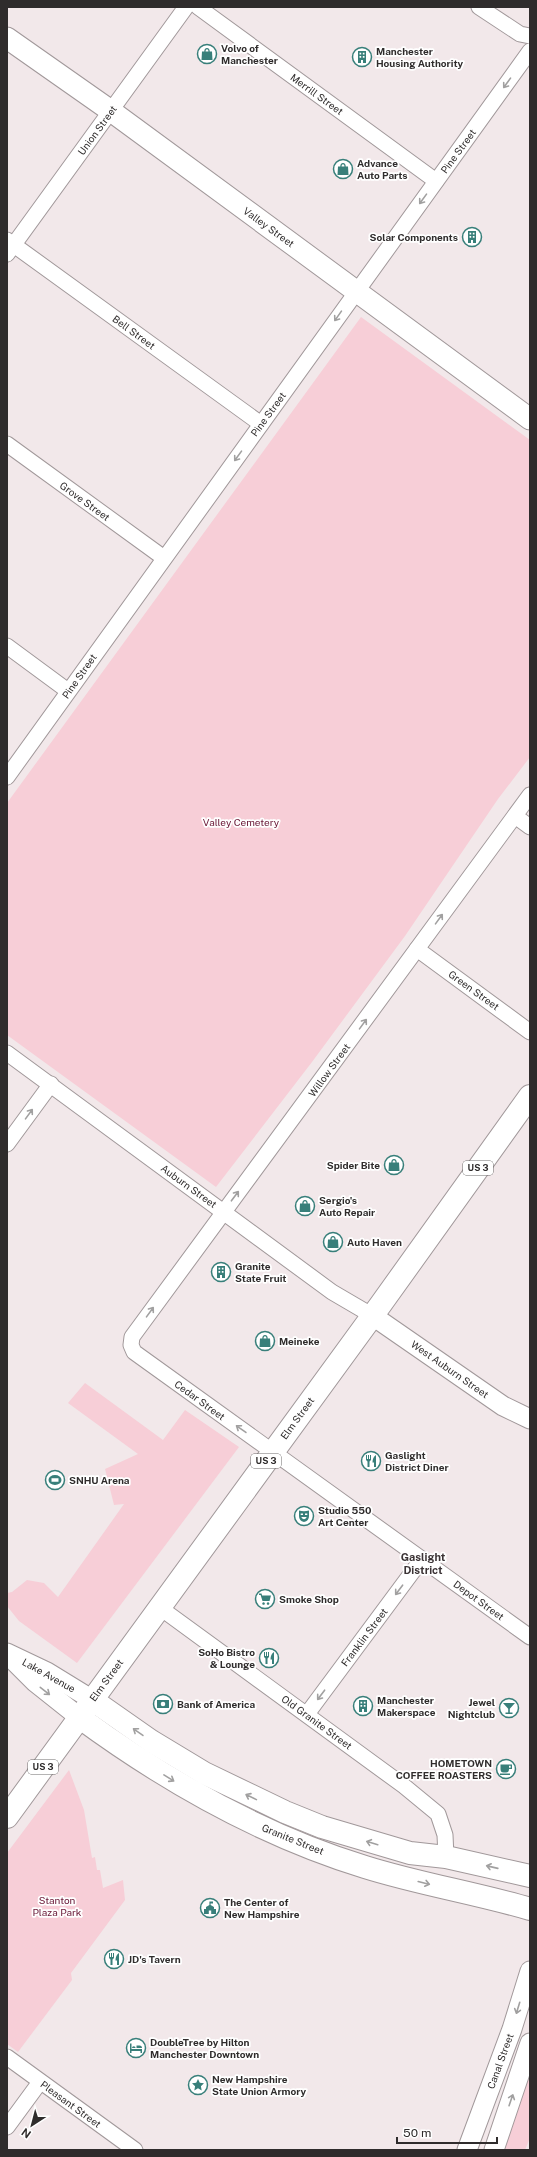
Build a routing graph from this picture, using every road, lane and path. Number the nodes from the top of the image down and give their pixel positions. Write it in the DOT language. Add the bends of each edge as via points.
graph roads {
  1 [pos="186,7"];
  2 [pos="198,7"];
  3 [pos="479,7"];
  4 [pos="530,36"];
  5 [pos="7,38"];
  6 [pos="530,51"];
  7 [pos="111,111"];
  8 [pos="436,181"];
  9 [pos="9,246"];
  10 [pos="356,290"];
  11 [pos="530,419"];
  12 [pos="261,424"];
  13 [pos="7,444"];
  14 [pos="164,558"];
  15 [pos="7,646"];
  16 [pos="68,691"];
  17 [pos="7,777"];
  18 [pos="530,795"];
  19 [pos="515,816"];
  20 [pos="530,827"];
  21 [pos="417,949"];
  22 [pos="530,1032"];
  23 [pos="7,1053"];
  24 [pos="51,1084"];
  25 [pos="530,1096"];
  26 [pos="7,1144"];
  27 [pos="224,1212"];
  28 [pos="373,1316"];
  29 [pos="131,1345"];
  30 [pos="530,1419"];
  31 [pos="273,1452"];
  32 [pos="422,1559"];
  33 [pos="159,1607"];
  34 [pos="530,1637"];
  35 [pos="7,1654"];
  36 [pos="91,1699"];
  37 [pos="307,1714"];
  38 [pos="79,1717"];
  39 [pos="7,1817"];
  40 [pos="446,1857"];
  41 [pos="530,1876"];
  42 [pos="530,1909"];
  43 [pos="530,1971"];
  44 [pos="530,2043"];
  45 [pos="7,2058"];
  46 [pos="40,2082"];
  47 [pos="7,2127"];
  48 [pos="135,2150"];
  49 [pos="467,2150"];
  50 [pos="494,2150"];
  1 -- 7 [label="street, Union Street"];
  2 -- 8 [label="street, Merrill Street"];
  3 -- 4 [label="street" via="520,34"];
  5 -- 7 [label="main road, Valley Street"];
  6 -- 8 [label="street, Pine Street, one-way"];
  7 -- 9 [label="street, Union Street"];
  7 -- 10 [label="main road, Valley Street"];
  8 -- 10 [label="street, Pine Street, one-way"];
  9 -- 12 [label="street, Bell Street"];
  10 -- 11 [label="main road, Valley Street"];
  10 -- 12 [label="street, Pine Street, one-way"];
  12 -- 14 [label="street, Pine Street, one-way"];
  13 -- 14 [label="street, Grove Street"];
  14 -- 16 [label="street, Pine Street"];
  15 -- 16 [label="street"];
  16 -- 17 [label="street, Pine Street"];
  18 -- 19 [label="street, Willow Street"];
  19 -- 20 [label="street"];
  21 -- 19 [label="street, Willow Street, one-way"];
  21 -- 22 [label="street, Green Street"];
  27 -- 21 [label="street, Willow Street, one-way"];
  23 -- 24 [label="street, Auburn Street"];
  26 -- 24 [label="street, one-way"];
  24 -- 27 [label="street, Auburn Street"];
  25 -- 28 [label="main road, Elm Street / US 3"];
  27 -- 28 [label="street, Auburn Street" via="332,1292"];
  29 -- 27 [label="street, Willow Street, one-way" via="132,1337"];
  28 -- 30 [label="street, West Auburn Street" via="503,1406"];
  28 -- 31 [label="main road, Elm Street / US 3"];
  31 -- 29 [label="street, Cedar Street, one-way" via="134,1352"];
  31 -- 32 [label="street, Depot Street"];
  31 -- 33 [label="main road, Elm Street / US 3"];
  32 -- 34 [label="street, Depot Street"];
  32 -- 37 [label="street, Franklin Street, one-way"];
  33 -- 36 [label="main road, Elm Street / US 3"];
  33 -- 37 [label="street, Old Granite Street"];
  35 -- 36 [label="street, Lake Avenue" via="47,1672"];
  35 -- 38 [label="street, Lake Avenue, one-way" via="35,1682"];
  36 -- 38 [label="main road, Elm Street / US 3"];
  40 -- 36 [label="main road, one-way" via="410,1853 373,1844 285,1812 204,1773 151,1742"];
  37 -- 40 [label="street, Old Granite Street" via="438,1814 445,1835"];
  38 -- 39 [label="main road, Elm Street / US 3"];
  38 -- 42 [label="main road, Granite Street, one-way" via="202,1798 291,1839 386,1873"];
  41 -- 40 [label="main road, one-way"];
  43 -- 49 [label="street, Canal Street, one-way"];
  50 -- 44 [label="street, one-way"];
  45 -- 46 [label="street, Pleasant Street"];
  46 -- 47 [label="street"];
  46 -- 48 [label="street, Pleasant Street"];
}
